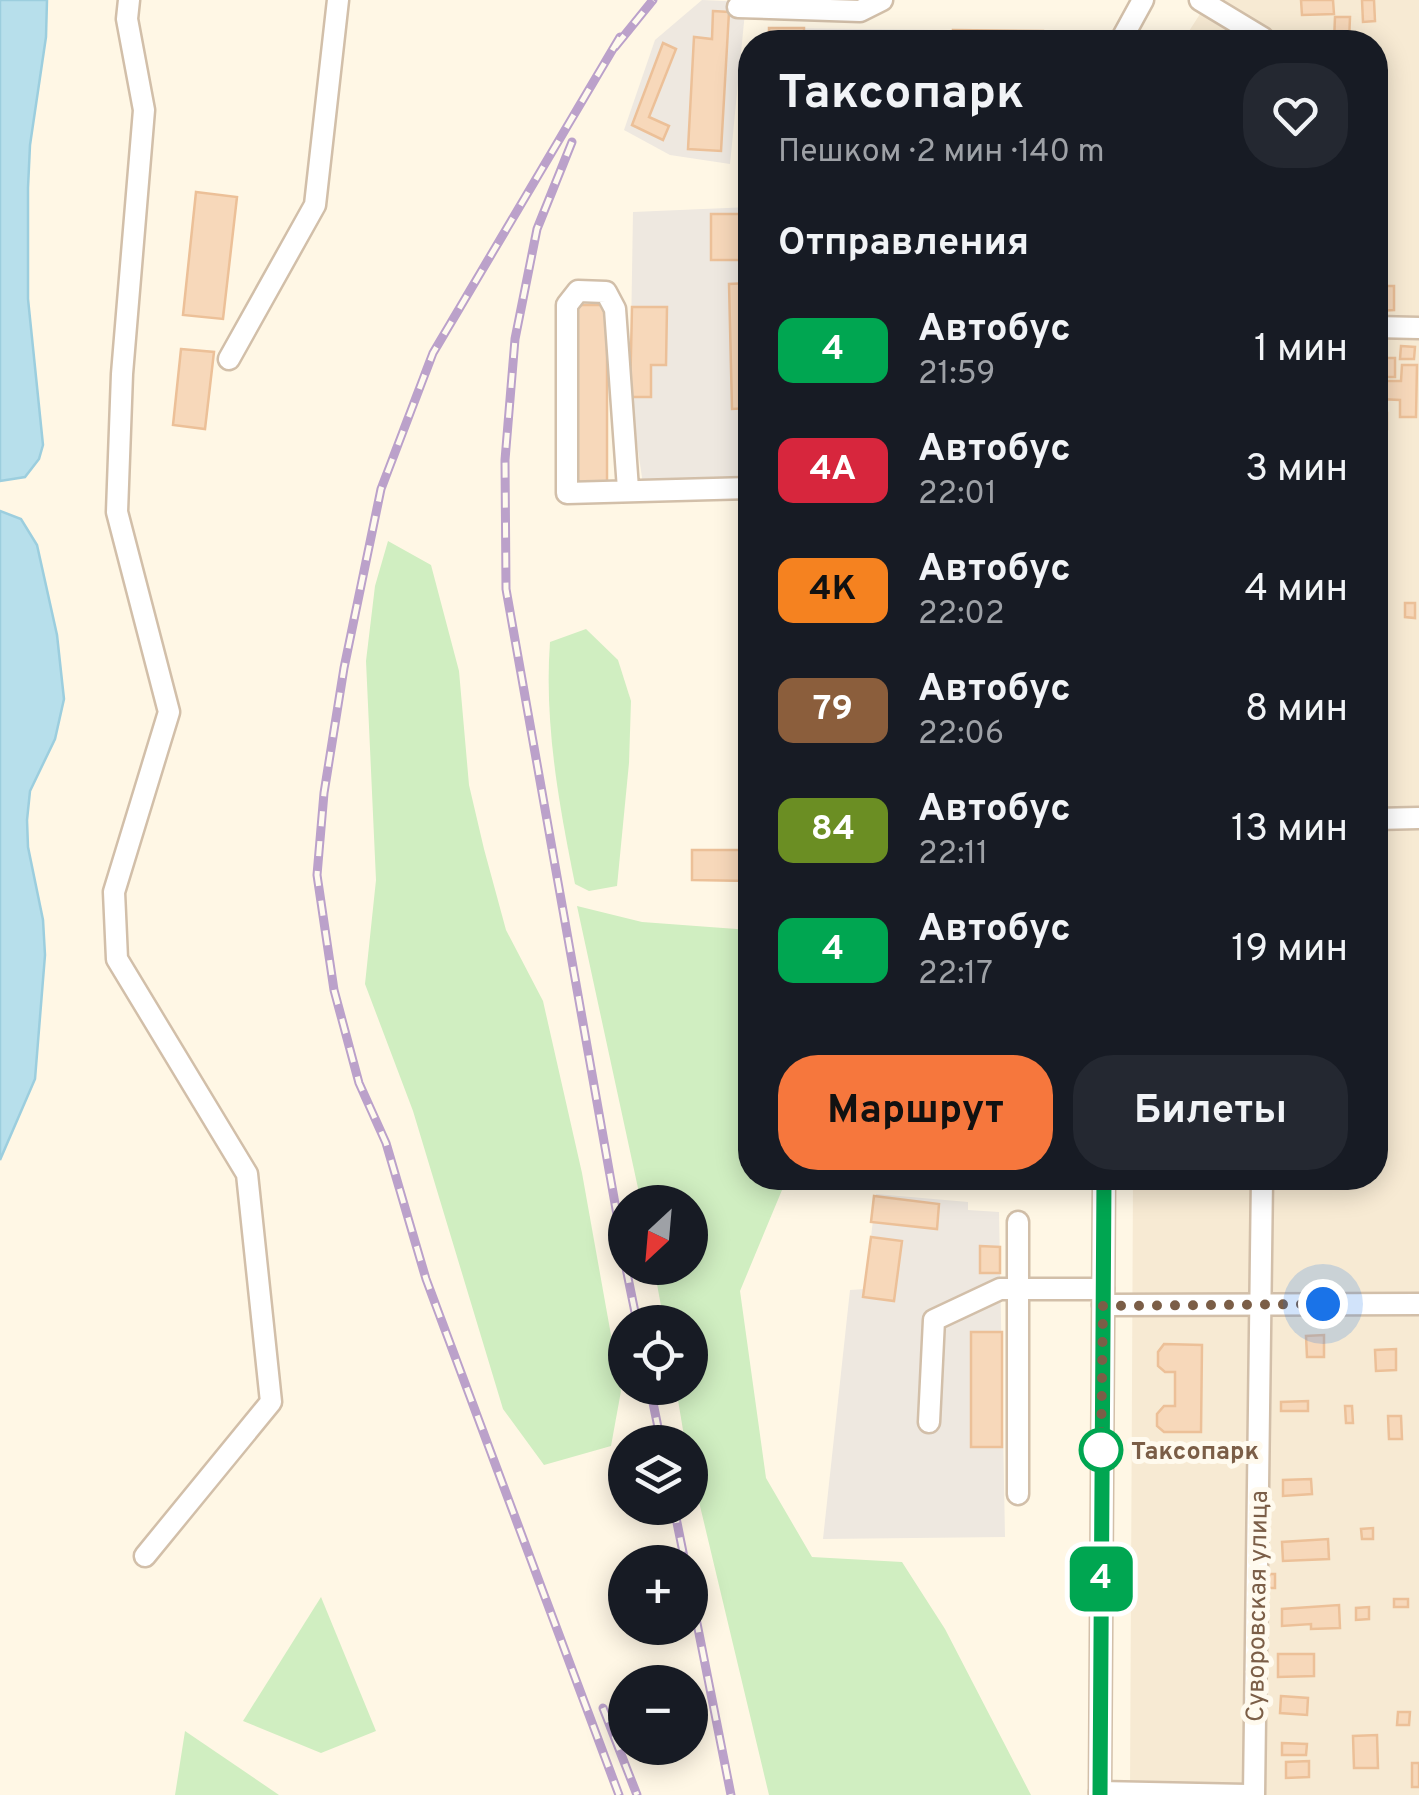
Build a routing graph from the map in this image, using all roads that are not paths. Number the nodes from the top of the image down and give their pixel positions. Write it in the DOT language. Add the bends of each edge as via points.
graph roads {
  1 [pos="129,0"];
  2 [pos="338,0"];
  3 [pos="882,0"];
  4 [pos="1200,0"];
  5 [pos="1140,1"];
  6 [pos="738,7"];
  7 [pos="1126,30"];
  8 [pos="1249,30"];
  9 [pos="1388,327"];
  10 [pos="1419,328"];
  11 [pos="229,359"];
  12 [pos="738,488"];
  13 [pos="628,489"];
  14 [pos="1419,818"];
  15 [pos="1388,819"];
  16 [pos="1104,1190"];
  17 [pos="1262,1190"];
  18 [pos="1018,1222"];
  19 [pos="1018,1288"];
  20 [pos="1103,1297"];
  21 [pos="1419,1304"];
  22 [pos="1259,1305"];
  23 [pos="929,1422"];
  24 [pos="1018,1494"];
  25 [pos="145,1556"];
  26 [pos="1100,1793"];
  27 [pos="1250,1795"];
  1 -- 25 [label="street" via="144,110 117,512 169,712 114,892 117,959 247,1174 271,1402"];
  2 -- 11 [label="street" via="315,205"];
  3 -- 6 [label="street" via="860,10"];
  4 -- 8 [label="street"];
  5 -- 7 [label="street"];
  9 -- 10 [label="street"];
  12 -- 13 [label="street"];
  13 -- 13 [label="street" via="615,309 606,292 578,291 568,304 567,494"];
  14 -- 15 [label="street"];
  16 -- 20 [label="street"];
  17 -- 22 [label="street, Суворовская улица"];
  18 -- 19 [label="street"];
  19 -- 20 [label="street"];
  19 -- 23 [label="street" via="1000,1288 934,1320"];
  19 -- 24 [label="street"];
  20 -- 22 [label="street"];
  20 -- 26 [label="street"];
  21 -- 22 [label="street"];
  22 -- 27 [label="street, Суворовская улица"];
  26 -- 27 [label="street"];
}
